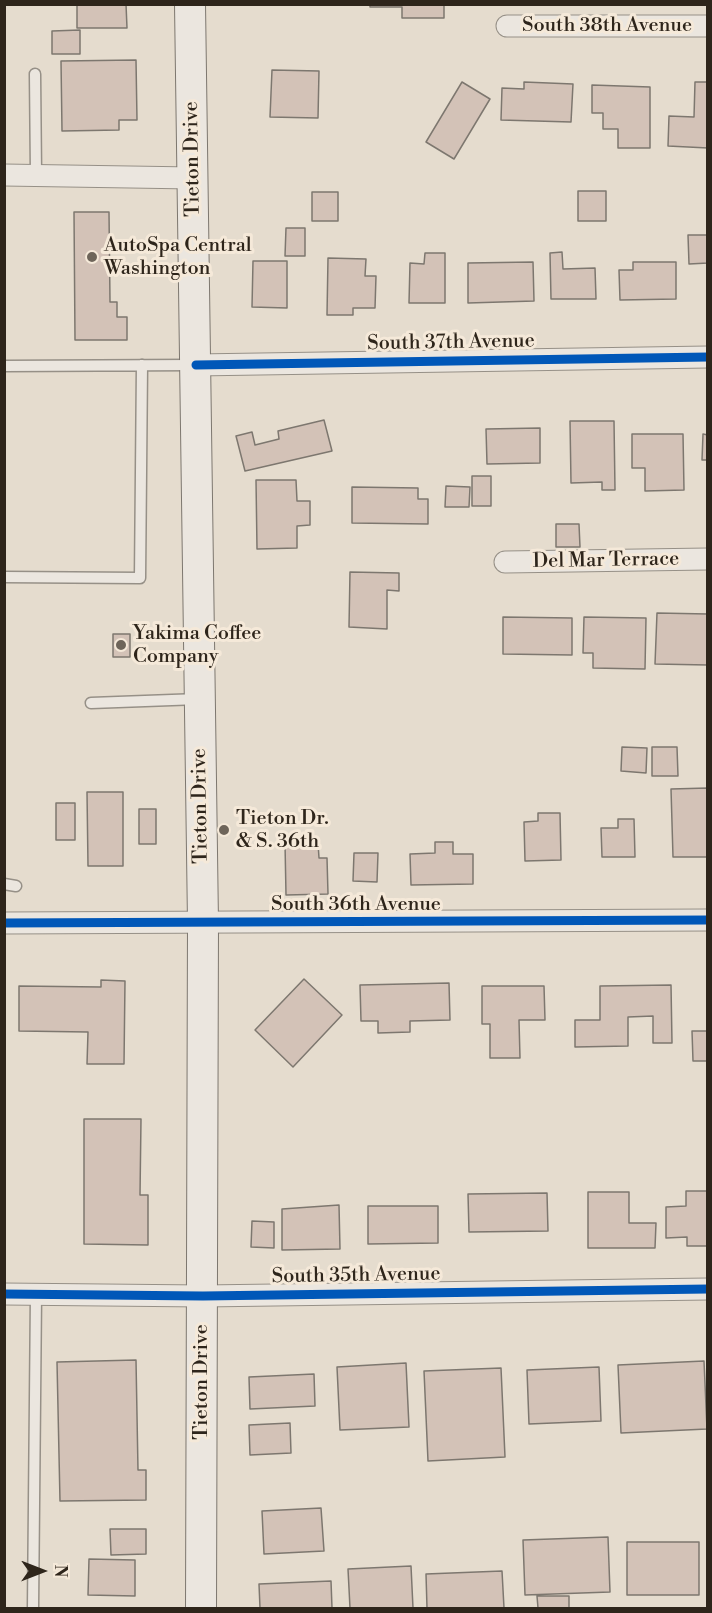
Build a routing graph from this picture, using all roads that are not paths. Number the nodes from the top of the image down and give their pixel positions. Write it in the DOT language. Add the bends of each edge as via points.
graph roads {
  1 [pos="190,4"];
  2 [pos="507,26"];
  3 [pos="708,26"];
  4 [pos="35,74"];
  5 [pos="4,175"];
  6 [pos="36,175"];
  7 [pos="193,178"];
  8 [pos="708,357"];
  9 [pos="142,365"];
  10 [pos="196,365"];
  11 [pos="4,366"];
  12 [pos="708,559"];
  13 [pos="505,562"];
  14 [pos="4,577"];
  15 [pos="200,699"];
  16 [pos="91,703"];
  17 [pos="4,884"];
  18 [pos="16,886"];
  19 [pos="708,920"];
  20 [pos="4,923"];
  21 [pos="203,924"];
  22 [pos="708,1289"];
  23 [pos="4,1294"];
  24 [pos="36,1294"];
  25 [pos="203,1296"];
  26 [pos="33,1608"];
  27 [pos="201,1608"];
  1 -- 7 [label="main road, Tieton Drive"];
  2 -- 3 [label="street, South 38th Avenue"];
  4 -- 6 [label="lane"];
  5 -- 6 [label="street"];
  6 -- 7 [label="street"];
  7 -- 10 [label="main road, Tieton Drive"];
  8 -- 10 [label="street, South 37th Avenue"];
  9 -- 10 [label="lane"];
  9 -- 11 [label="lane"];
  9 -- 14 [label="lane" via="140,578"];
  10 -- 15 [label="main road, Tieton Drive"];
  12 -- 13 [label="street, Del Mar Terrace"];
  15 -- 16 [label="lane"];
  15 -- 21 [label="main road, Tieton Drive"];
  17 -- 18 [label="lane"];
  19 -- 21 [label="street, South 36th Avenue"];
  20 -- 21 [label="street, South 36th Avenue"];
  21 -- 25 [label="main road, Tieton Drive"];
  22 -- 25 [label="street, South 35th Avenue"];
  23 -- 24 [label="street, South 35th Avenue"];
  24 -- 25 [label="street, South 35th Avenue"];
  24 -- 26 [label="lane"];
  25 -- 27 [label="main road, Tieton Drive"];
}
